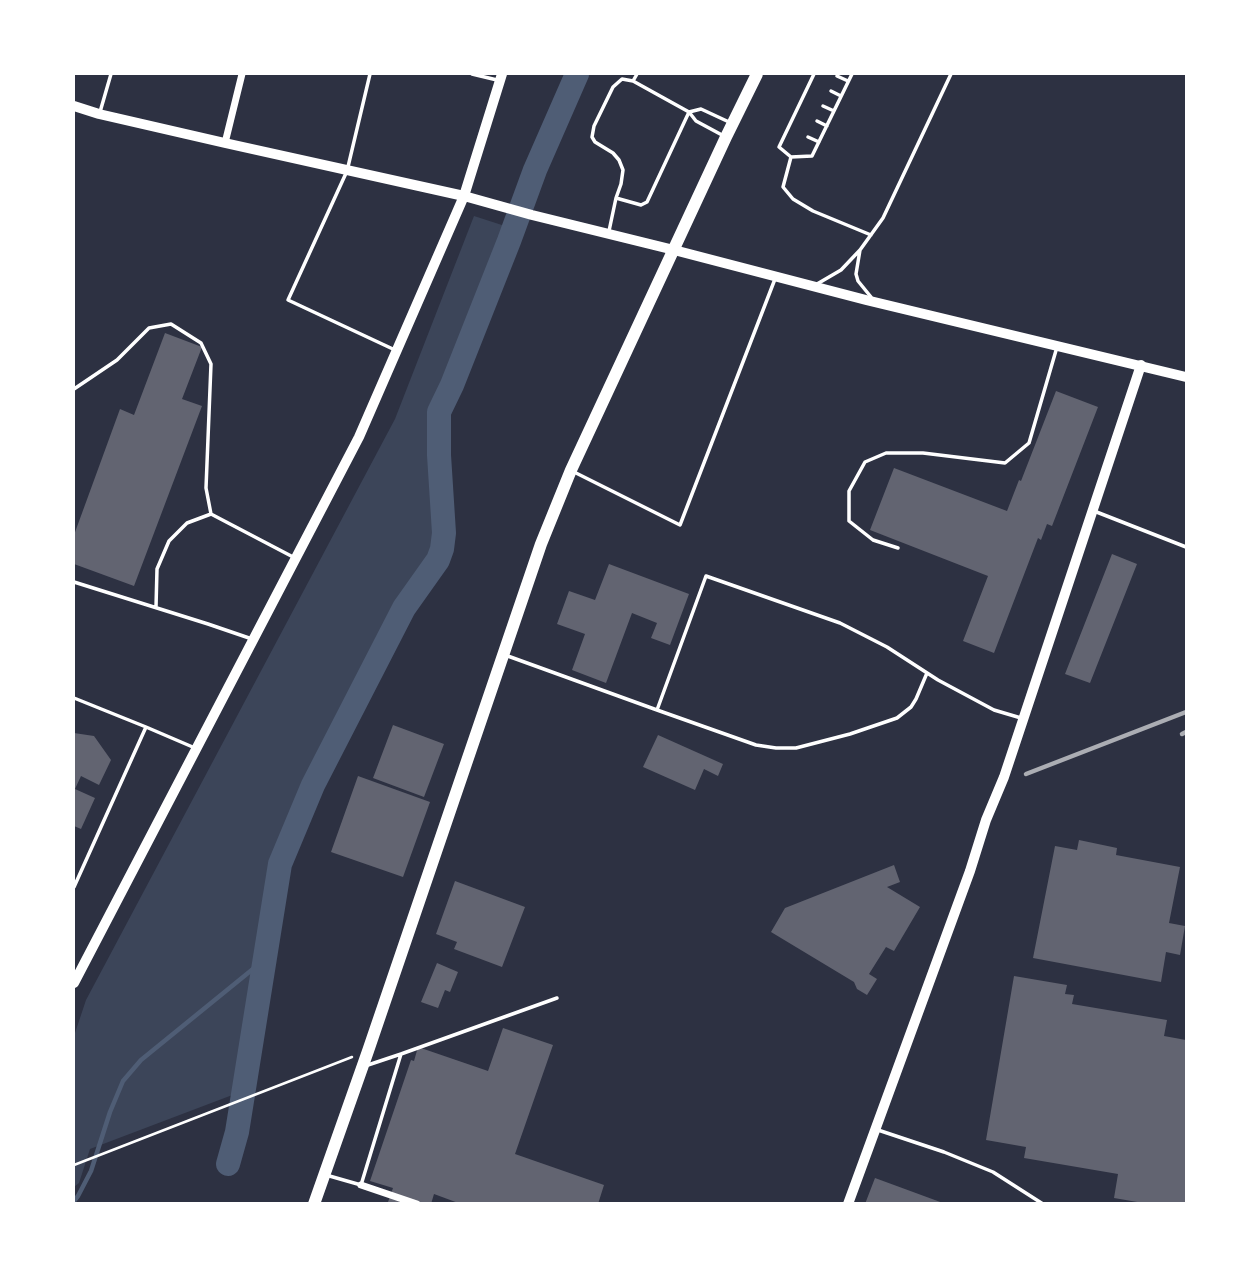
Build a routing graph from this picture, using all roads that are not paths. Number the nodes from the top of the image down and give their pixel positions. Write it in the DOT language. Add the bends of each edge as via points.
graph roads {
  1 [pos="111,74"];
  2 [pos="242,74"];
  3 [pos="370,74"];
  4 [pos="472,74"];
  5 [pos="637,74"];
  6 [pos="757,74"];
  7 [pos="814,74"];
  8 [pos="852,74"];
  9 [pos="951,74"];
  10 [pos="837,76"];
  11 [pos="500,77"];
  12 [pos="633,81"];
  13 [pos="848,81"];
  14 [pos="810,82"];
  15 [pos="817,85"];
  16 [pos="831,91"];
  17 [pos="803,96"];
  18 [pos="841,96"];
  19 [pos="810,100"];
  20 [pos="74,106"];
  21 [pos="823,106"];
  22 [pos="796,111"];
  23 [pos="834,111"];
  24 [pos="689,112"];
  25 [pos="99,114"];
  26 [pos="802,114"];
  27 [pos="817,121"];
  28 [pos="733,124"];
  29 [pos="827,125"];
  30 [pos="788,127"];
  31 [pos="795,130"];
  32 [pos="808,136"];
  33 [pos="726,137"];
  34 [pos="819,142"];
  35 [pos="225,143"];
  36 [pos="791,157"];
  37 [pos="347,171"];
  38 [pos="464,196"];
  39 [pos="616,198"];
  40 [pos="608,233"];
  41 [pos="871,235"];
  42 [pos="674,250"];
  43 [pos="860,250"];
  44 [pos="776,277"];
  45 [pos="813,286"];
  46 [pos="874,302"];
  47 [pos="1058,345"];
  48 [pos="397,351"];
  49 [pos="1141,365"];
  50 [pos="1186,375"];
  51 [pos="74,389"];
  52 [pos="571,470"];
  53 [pos="1092,510"];
  54 [pos="211,514"];
  55 [pos="1186,547"];
  56 [pos="898,548"];
  57 [pos="296,558"];
  58 [pos="74,582"];
  59 [pos="156,607"];
  60 [pos="254,640"];
  61 [pos="503,655"];
  62 [pos="928,673"];
  63 [pos="74,698"];
  64 [pos="657,710"];
  65 [pos="1023,719"];
  66 [pos="146,727"];
  67 [pos="197,749"];
  68 [pos="74,887"];
  69 [pos="74,983"];
  70 [pos="557,998"];
  71 [pos="401,1054"];
  72 [pos="362,1066"];
  73 [pos="876,1129"];
  74 [pos="324,1174"];
  75 [pos="361,1185"];
  76 [pos="314,1203"];
  77 [pos="417,1203"];
  78 [pos="848,1203"];
  79 [pos="1042,1203"];
  1 -- 25 [label="lane"];
  2 -- 35 [label="street"];
  3 -- 37 [label="lane"];
  4 -- 11 [label="lane"];
  5 -- 12 [label="lane"];
  6 -- 28 [label="highway"];
  7 -- 14 [label="lane"];
  8 -- 13 [label="lane"];
  9 -- 41 [label="lane" via="900,185"];
  10 -- 13 [label="lane"];
  11 -- 38 [label="street"];
  12 -- 24 [label="lane"];
  12 -- 39 [label="lane" via="622,79 613,87 592,137 619,160 623,170"];
  13 -- 18 [label="lane"];
  14 -- 15 [label="lane"];
  14 -- 17 [label="lane"];
  16 -- 18 [label="lane"];
  17 -- 19 [label="lane"];
  17 -- 22 [label="lane"];
  18 -- 23 [label="lane"];
  20 -- 25 [label="street"];
  21 -- 23 [label="lane"];
  22 -- 26 [label="lane"];
  22 -- 30 [label="lane"];
  23 -- 29 [label="lane"];
  24 -- 28 [label="lane" via="701,109"];
  24 -- 33 [label="lane" via="696,121"];
  24 -- 39 [label="lane" via="647,202 641,205"];
  25 -- 35 [label="street"];
  27 -- 29 [label="lane"];
  28 -- 33 [label="highway"];
  29 -- 34 [label="lane"];
  30 -- 31 [label="lane"];
  30 -- 36 [label="lane" via="779,147"];
  32 -- 34 [label="lane"];
  33 -- 42 [label="highway"];
  34 -- 36 [label="lane" via="812,156"];
  35 -- 37 [label="street"];
  36 -- 41 [label="lane" via="783,187 793,199"];
  37 -- 38 [label="street"];
  37 -- 48 [label="lane" via="288,300"];
  38 -- 40 [label="street"];
  38 -- 48 [label="street"];
  39 -- 40 [label="lane"];
  40 -- 42 [label="street"];
  41 -- 43 [label="lane"];
  42 -- 44 [label="main road"];
  42 -- 52 [label="highway"];
  43 -- 45 [label="lane" via="841,270"];
  43 -- 46 [label="lane" via="856,274"];
  44 -- 45 [label="main road"];
  44 -- 52 [label="lane" via="680,525"];
  45 -- 46 [label="main road"];
  46 -- 47 [label="main road"];
  47 -- 49 [label="main road"];
  47 -- 56 [label="lane" via="1029,443 1005,463 923,453 886,453 866,462 849,491 849,521 873,541"];
  48 -- 57 [label="street" via="359,438"];
  49 -- 50 [label="main road"];
  49 -- 53 [label="street"];
  51 -- 54 [label="lane" via="117,360 149,328 171,324 201,343 211,364 206,488"];
  52 -- 61 [label="highway"];
  53 -- 55 [label="lane"];
  53 -- 65 [label="street"];
  54 -- 57 [label="lane"];
  54 -- 59 [label="lane" via="187,523 169,541 157,569"];
  57 -- 60 [label="street"];
  58 -- 59 [label="lane"];
  59 -- 60 [label="lane"];
  60 -- 67 [label="street"];
  61 -- 64 [label="lane"];
  61 -- 72 [label="highway"];
  62 -- 64 [label="lane" via="911,707 897,718 796,748 756,745"];
  62 -- 64 [label="lane" via="840,623 706,576"];
  62 -- 65 [label="lane" via="994,710"];
  63 -- 66 [label="lane"];
  65 -- 73 [label="street"];
  66 -- 67 [label="lane"];
  66 -- 68 [label="lane"];
  67 -- 69 [label="street"];
  70 -- 71 [label="lane"];
  71 -- 72 [label="lane"];
  71 -- 75 [label="lane"];
  72 -- 74 [label="highway"];
  73 -- 78 [label="street"];
  73 -- 79 [label="lane" via="993,1172"];
  74 -- 75 [label="lane"];
  74 -- 76 [label="highway"];
  75 -- 77 [label="street"];
}
